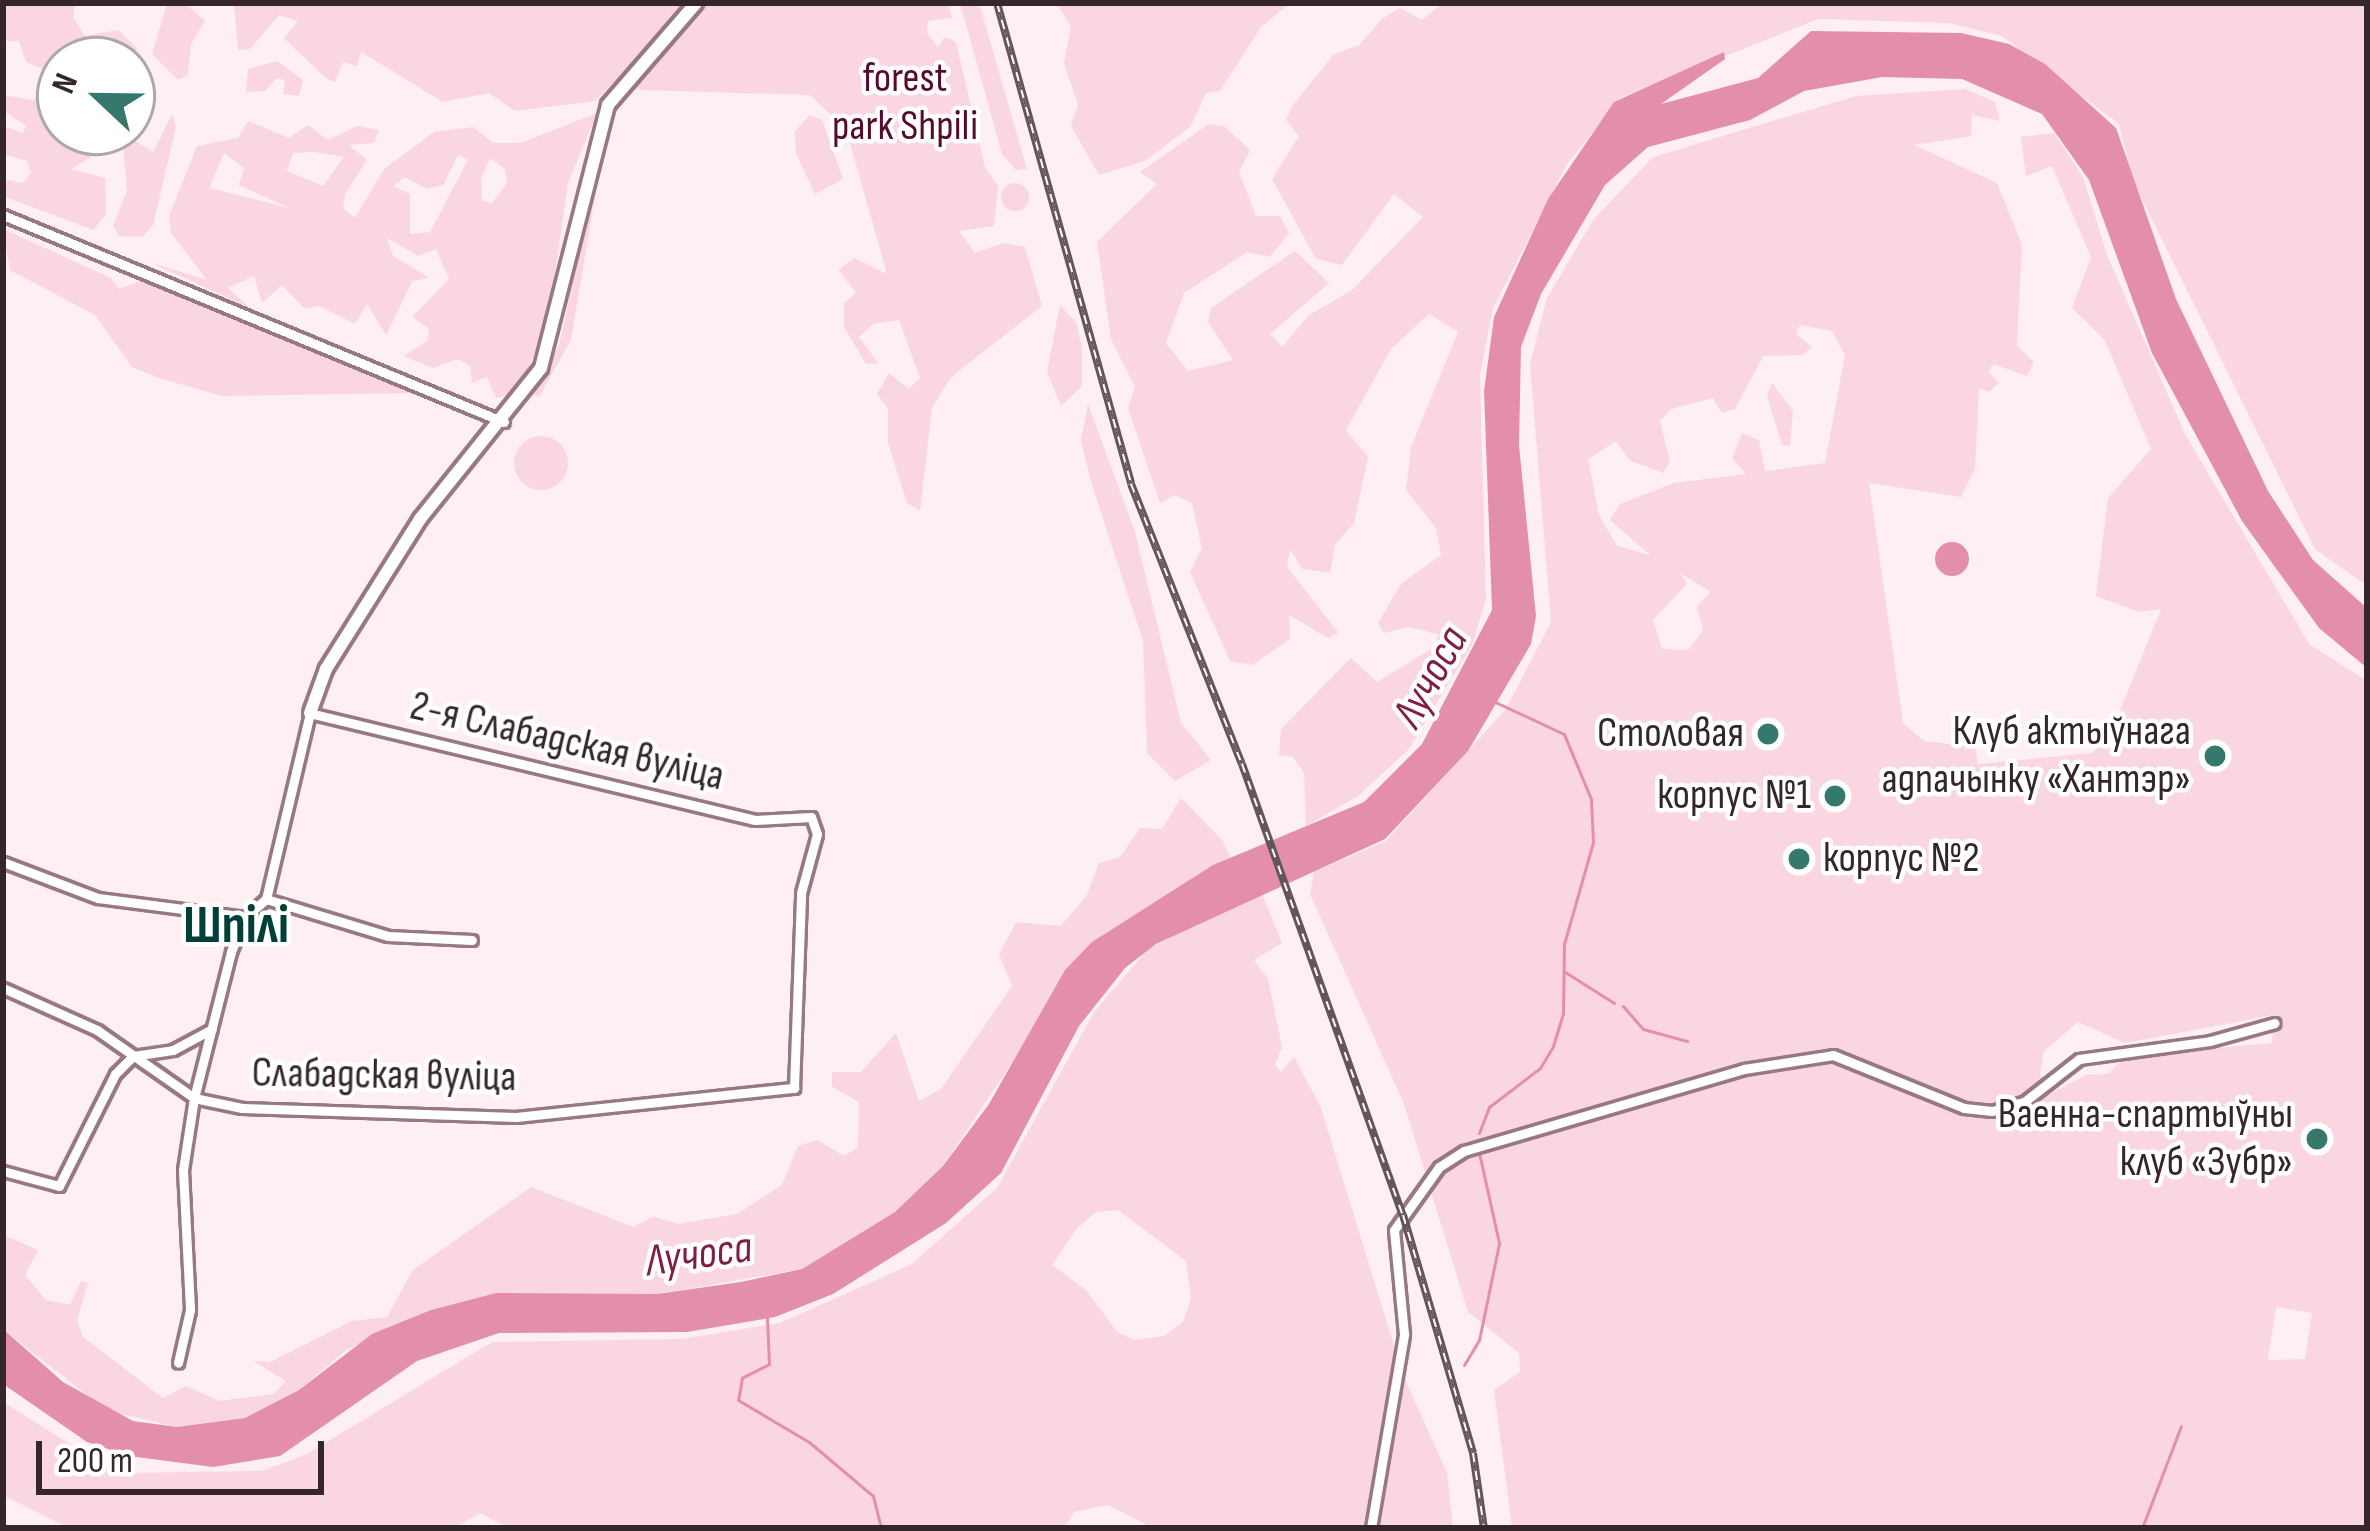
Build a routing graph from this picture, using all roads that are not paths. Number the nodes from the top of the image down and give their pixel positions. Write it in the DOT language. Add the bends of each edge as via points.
graph roads {
  1 [pos="696,3"];
  2 [pos="3,215"];
  3 [pos="504,422"];
  4 [pos="310,713"];
  5 [pos="3,862"];
  6 [pos="266,898"];
  7 [pos="245,917"];
  8 [pos="472,940"];
  9 [pos="3,988"];
  10 [pos="2275,1023"];
  11 [pos="212,1029"];
  12 [pos="133,1056"];
  13 [pos="794,1088"];
  14 [pos="194,1098"];
  15 [pos="3,1172"];
  16 [pos="178,1363"];
  17 [pos="1371,1528"];
  1 -- 3 [label="street" via="608,105 541,368"];
  2 -- 3 [label="street"];
  3 -- 4 [label="street" via="420,519 326,669"];
  4 -- 6 [label="street"];
  4 -- 13 [label="street, 2-я Слабадская вуліца" via="755,820 811,817 817,834 801,893"];
  5 -- 7 [label="street" via="98,898"];
  6 -- 7 [label="street"];
  6 -- 8 [label="street" via="388,936"];
  7 -- 11 [label="street"];
  9 -- 12 [label="street, Слабадская вуліца" via="97,1030"];
  10 -- 17 [label="street" via="2210,1042 2080,1059 2024,1102 1992,1111 1964,1108 1833,1055 1744,1069 1464,1151 1439,1167 1394,1230 1403,1334"];
  11 -- 12 [label="street" via="173,1049"];
  11 -- 14 [label="street"];
  12 -- 14 [label="street, Слабадская вуліца"];
  12 -- 15 [label="street" via="115,1074 59,1186"];
  13 -- 14 [label="street, Слабадская вуліца" via="516,1117 385,1117"];
  14 -- 16 [label="street" via="183,1170 190,1310"];
}
